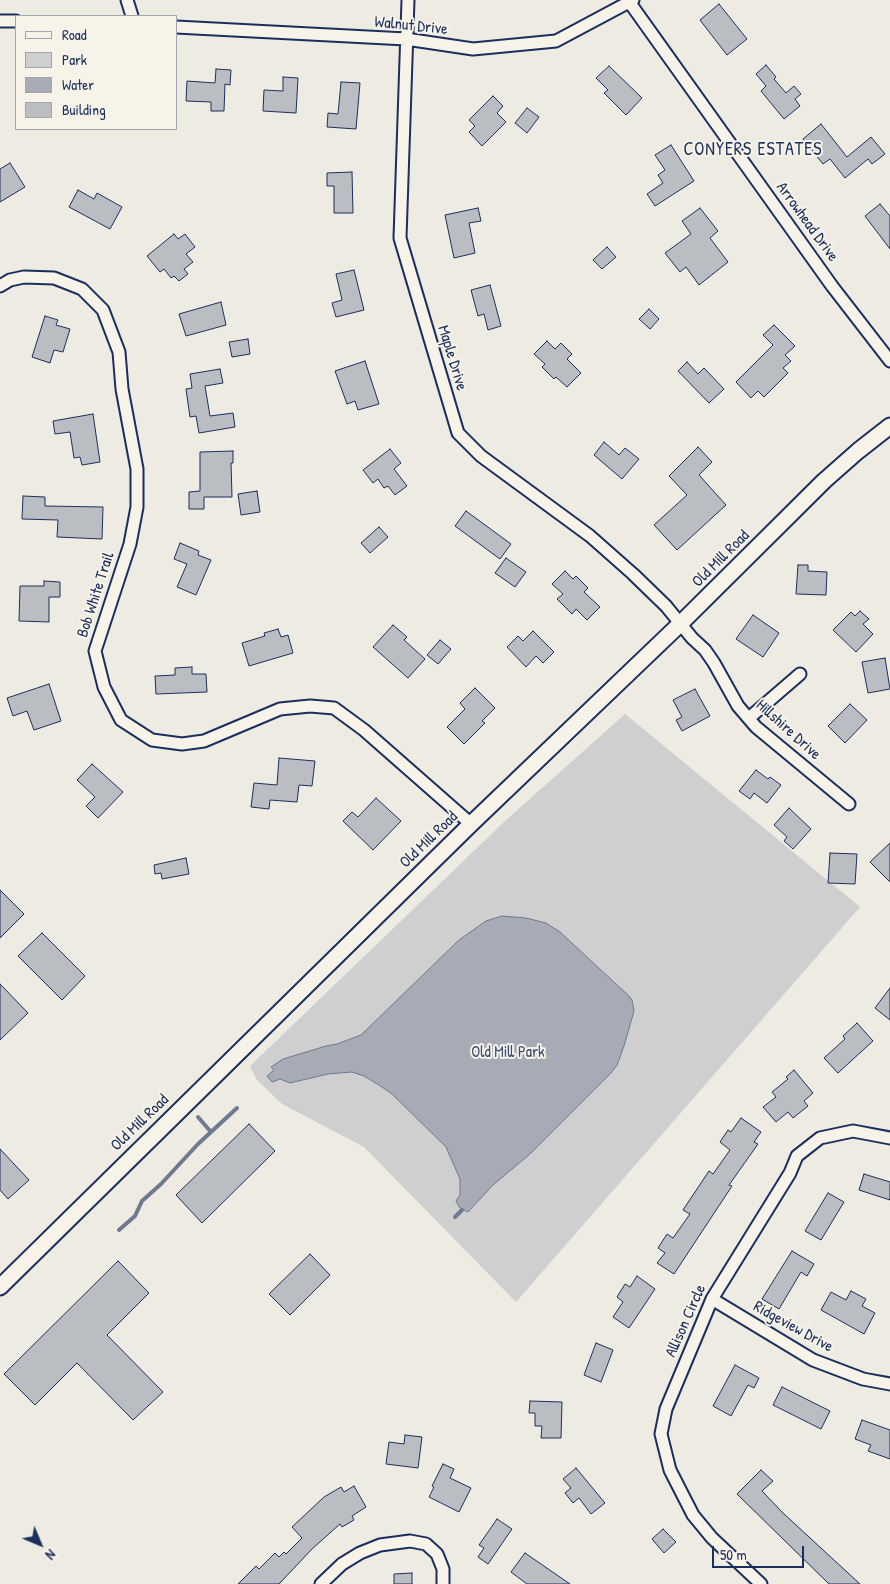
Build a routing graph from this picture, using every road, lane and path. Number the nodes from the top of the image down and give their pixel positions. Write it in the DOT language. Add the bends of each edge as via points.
graph roads {
  1 [pos="127,0"];
  2 [pos="408,0"];
  3 [pos="631,1"];
  4 [pos="132,15"];
  5 [pos="0,21"];
  6 [pos="15,21"];
  7 [pos="178,27"];
  8 [pos="406,39"];
  9 [pos="0,286"];
  10 [pos="890,361"];
  11 [pos="890,426"];
  12 [pos="680,624"];
  13 [pos="800,674"];
  14 [pos="749,718"];
  15 [pos="849,804"];
  16 [pos="471,824"];
  17 [pos="890,1138"];
  18 [pos="0,1287"];
  19 [pos="712,1299"];
  20 [pos="890,1384"];
  21 [pos="321,1584"];
  22 [pos="443,1584"];
  23 [pos="760,1584"];
  1 -- 4 [label="street"];
  2 -- 8 [label="street, Maple Drive"];
  3 -- 8 [label="street, Walnut Drive" via="556,41 473,50"];
  3 -- 10 [label="street, Arrowhead Drive" via="832,286"];
  5 -- 6 [label="street"];
  7 -- 8 [label="street, Walnut Drive"];
  8 -- 12 [label="street, Maple Drive" via="400,238 458,432 481,456 609,552 666,606"];
  9 -- 16 [label="street, Bob White Trail" via="24,277 54,278 82,289 103,310 119,352 122,389 137,469 137,507 130,544 95,651 104,687 121,720 152,740 182,744 204,741 280,709 334,708 364,730"];
  11 -- 12 [label="street, Old Mill Road" via="824,481"];
  12 -- 14 [label="street, Hillshire Drive" via="714,663 738,706"];
  12 -- 16 [label="street, Old Mill Road"];
  13 -- 14 [label="street"];
  14 -- 15 [label="street, Hillshire Drive"];
  16 -- 18 [label="street, Old Mill Road"];
  17 -- 19 [label="street, Allison Circle" via="853,1131 820,1138 797,1156 790,1173"];
  19 -- 20 [label="street, Ridgeview Drive" via="813,1360 863,1379"];
  19 -- 23 [label="street, Allison Circle" via="666,1409 661,1434 670,1470 693,1515"];
  21 -- 22 [label="street" via="342,1564 360,1553 380,1545 410,1541 426,1544 437,1554 443,1568"];
}
